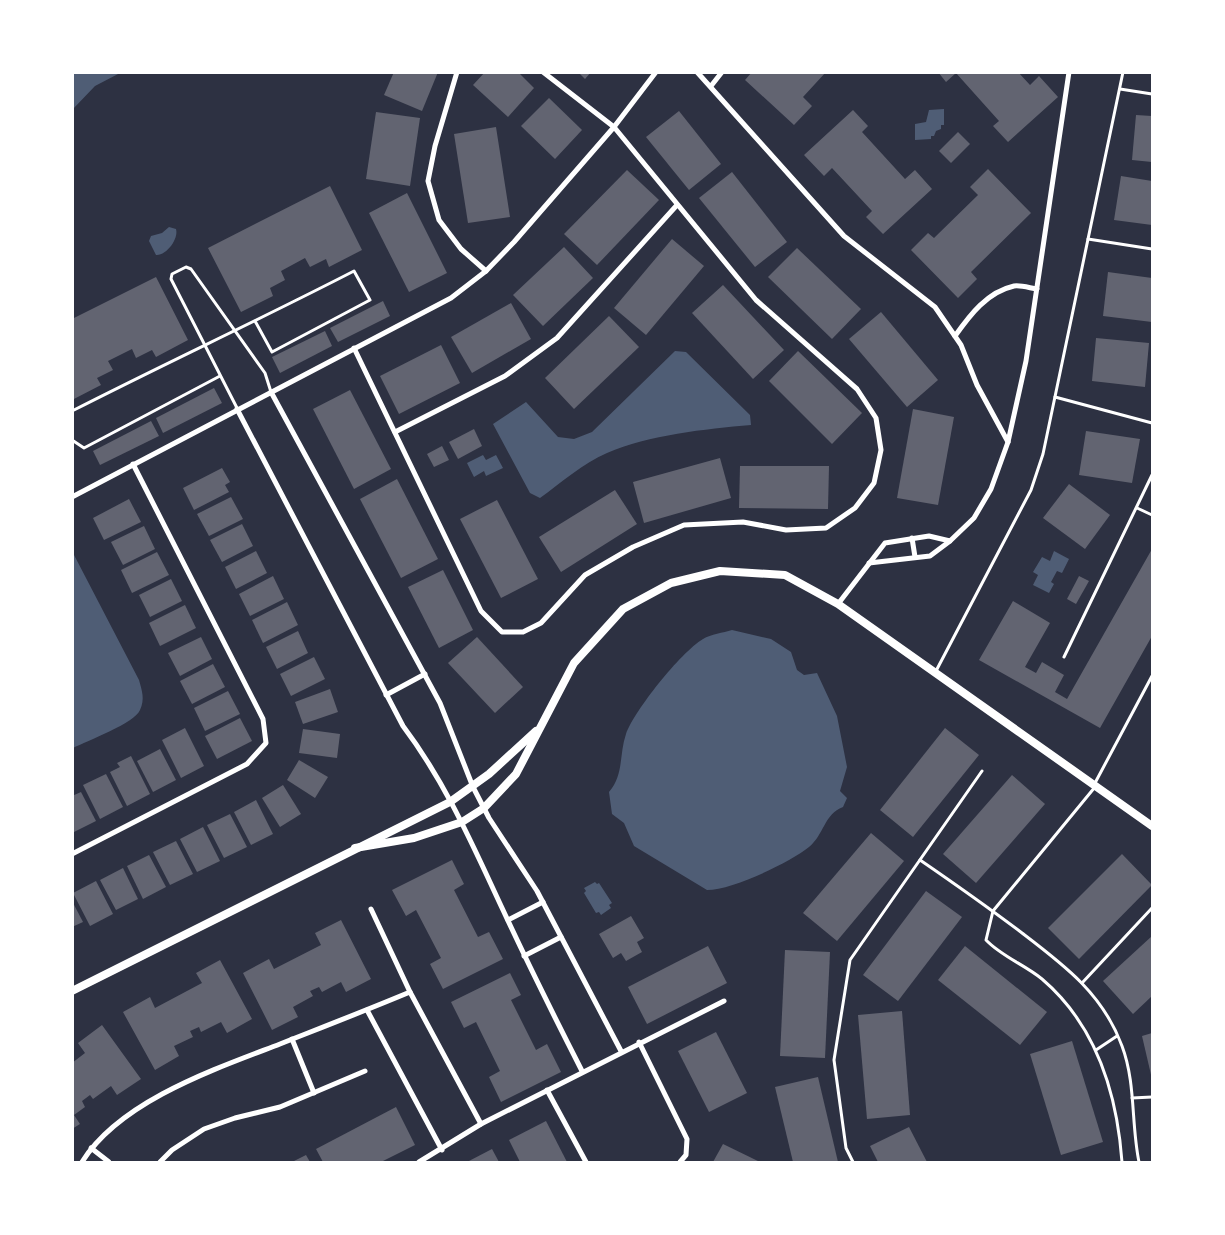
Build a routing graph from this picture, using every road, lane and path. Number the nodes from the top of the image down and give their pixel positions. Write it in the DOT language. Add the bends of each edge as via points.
graph roads {
  1 [pos="457,72"];
  2 [pos="543,72"];
  3 [pos="697,72"];
  4 [pos="722,72"];
  5 [pos="1070,72"];
  6 [pos="1123,72"];
  7 [pos="656,73"];
  8 [pos="711,86"];
  9 [pos="1120,89"];
  10 [pos="1152,94"];
  11 [pos="614,127"];
  12 [pos="677,205"];
  13 [pos="1088,239"];
  14 [pos="1152,250"];
  15 [pos="486,271"];
  16 [pos="1037,289"];
  17 [pos="255,322"];
  18 [pos="235,332"];
  19 [pos="955,336"];
  20 [pos="204,344"];
  21 [pos="354,348"];
  22 [pos="220,376"];
  23 [pos="271,392"];
  24 [pos="1055,398"];
  25 [pos="237,409"];
  26 [pos="72,411"];
  27 [pos="1152,423"];
  28 [pos="395,432"];
  29 [pos="72,440"];
  30 [pos="1008,442"];
  31 [pos="133,464"];
  32 [pos="1152,475"];
  33 [pos="72,497"];
  34 [pos="1137,508"];
  35 [pos="1152,515"];
  36 [pos="912,538"];
  37 [pos="950,541"];
  38 [pos="915,557"];
  39 [pos="869,563"];
  40 [pos="838,604"];
  41 [pos="1064,657"];
  42 [pos="936,672"];
  43 [pos="425,674"];
  44 [pos="1152,676"];
  45 [pos="386,695"];
  46 [pos="543,725"];
  47 [pos="982,772"];
  48 [pos="1096,784"];
  49 [pos="473,787"];
  50 [pos="450,802"];
  51 [pos="484,808"];
  52 [pos="462,822"];
  53 [pos="1152,826"];
  54 [pos="354,848"];
  55 [pos="72,854"];
  56 [pos="920,860"];
  57 [pos="543,902"];
  58 [pos="1152,908"];
  59 [pos="371,909"];
  60 [pos="993,911"];
  61 [pos="508,920"];
  62 [pos="561,937"];
  63 [pos="524,956"];
  64 [pos="1082,983"];
  65 [pos="72,991"];
  66 [pos="410,992"];
  67 [pos="724,1001"];
  68 [pos="367,1010"];
  69 [pos="1117,1036"];
  70 [pos="292,1039"];
  71 [pos="639,1042"];
  72 [pos="1096,1050"];
  73 [pos="621,1051"];
  74 [pos="365,1071"];
  75 [pos="582,1071"];
  76 [pos="547,1090"];
  77 [pos="314,1092"];
  78 [pos="1152,1097"];
  79 [pos="1132,1098"];
  80 [pos="481,1124"];
  81 [pos="90,1148"];
  82 [pos="442,1150"];
  83 [pos="82,1162"];
  84 [pos="109,1162"];
  85 [pos="160,1162"];
  86 [pos="420,1162"];
  87 [pos="586,1162"];
  88 [pos="680,1162"];
  89 [pos="853,1162"];
  90 [pos="1122,1162"];
  91 [pos="1139,1162"];
  1 -- 15 [label="street" via="428,181 439,220 461,249"];
  2 -- 11 [label="street"];
  3 -- 8 [label="street"];
  4 -- 8 [label="street"];
  5 -- 16 [label="street"];
  6 -- 9 [label="lane"];
  7 -- 11 [label="street"];
  8 -- 19 [label="street" via="844,236 935,307"];
  9 -- 10 [label="lane"];
  9 -- 13 [label="lane"];
  11 -- 12 [label="street"];
  11 -- 15 [label="street"];
  12 -- 28 [label="street" via="557,338 506,376"];
  12 -- 28 [label="street" via="756,300 857,388 876,418 881,450 874,483 855,508 826,528 786,530 743,522 684,525 634,547 585,575 541,624 523,632 502,632 481,611"];
  13 -- 14 [label="lane"];
  13 -- 24 [label="lane"];
  15 -- 21 [label="street" via="451,298"];
  16 -- 19 [label="street" via="1015,286 990,295"];
  16 -- 30 [label="street"];
  17 -- 17 [label="lane" via="272,352 370,300 354,271"];
  17 -- 18 [label="lane"];
  18 -- 20 [label="lane"];
  18 -- 20 [label="lane" via="191,269 186,267 172,274 170,279"];
  18 -- 23 [label="lane" via="265,373"];
  19 -- 30 [label="street"];
  20 -- 22 [label="lane"];
  20 -- 26 [label="lane"];
  21 -- 23 [label="street"];
  21 -- 28 [label="street"];
  22 -- 25 [label="lane"];
  22 -- 29 [label="lane" via="84,448"];
  23 -- 25 [label="street"];
  23 -- 43 [label="street"];
  24 -- 27 [label="lane"];
  24 -- 42 [label="lane" via="1043,454 1031,490"];
  25 -- 31 [label="street"];
  25 -- 45 [label="street"];
  30 -- 37 [label="street" via="991,488 974,518"];
  31 -- 33 [label="street"];
  31 -- 55 [label="street" via="263,719 266,743 247,764"];
  32 -- 34 [label="lane"];
  34 -- 35 [label="lane"];
  34 -- 41 [label="lane"];
  36 -- 37 [label="street" via="929,536"];
  36 -- 38 [label="street"];
  36 -- 39 [label="street" via="885,542"];
  37 -- 38 [label="street" via="930,556"];
  38 -- 39 [label="street"];
  39 -- 40 [label="street"];
  40 -- 42 [label="street"];
  40 -- 46 [label="street" via="785,575 720,571 671,583 623,609 574,664"];
  42 -- 48 [label="street"];
  43 -- 45 [label="street"];
  43 -- 49 [label="street"];
  44 -- 48 [label="lane"];
  45 -- 50 [label="street" via="403,726 428,760"];
  46 -- 49 [label="street"];
  46 -- 51 [label="street" via="516,774"];
  47 -- 56 [label="lane"];
  48 -- 53 [label="street"];
  48 -- 60 [label="lane"];
  49 -- 50 [label="street"];
  49 -- 51 [label="street"];
  50 -- 52 [label="street"];
  50 -- 54 [label="street"];
  51 -- 52 [label="street"];
  51 -- 57 [label="street"];
  52 -- 54 [label="street" via="414,838"];
  52 -- 61 [label="street"];
  54 -- 65 [label="street"];
  56 -- 60 [label="lane"];
  56 -- 89 [label="lane" via="850,960 834,1060 846,1148"];
  57 -- 61 [label="street"];
  57 -- 62 [label="street"];
  58 -- 64 [label="lane"];
  59 -- 66 [label="street"];
  60 -- 64 [label="lane"];
  60 -- 72 [label="lane" via="986,940 1042,979 1065,1004"];
  61 -- 63 [label="street"];
  62 -- 63 [label="street"];
  62 -- 73 [label="street"];
  63 -- 75 [label="street"];
  64 -- 69 [label="lane" via="1101,1005"];
  66 -- 68 [label="street"];
  66 -- 80 [label="street"];
  67 -- 71 [label="street"];
  68 -- 70 [label="street"];
  68 -- 82 [label="street"];
  69 -- 72 [label="lane"];
  69 -- 79 [label="lane"];
  70 -- 77 [label="street"];
  70 -- 81 [label="street" via="208,1072 146,1103"];
  71 -- 73 [label="street"];
  71 -- 88 [label="street" via="687,1139 686,1155"];
  72 -- 90 [label="lane" via="1115,1102"];
  73 -- 75 [label="street"];
  74 -- 77 [label="street"];
  75 -- 76 [label="street"];
  76 -- 80 [label="street"];
  76 -- 87 [label="street"];
  77 -- 85 [label="street" via="280,1107 204,1129"];
  78 -- 79 [label="lane"];
  79 -- 91 [label="lane"];
  80 -- 82 [label="street"];
  81 -- 83 [label="street"];
  81 -- 84 [label="street"];
  82 -- 86 [label="street"];
}
